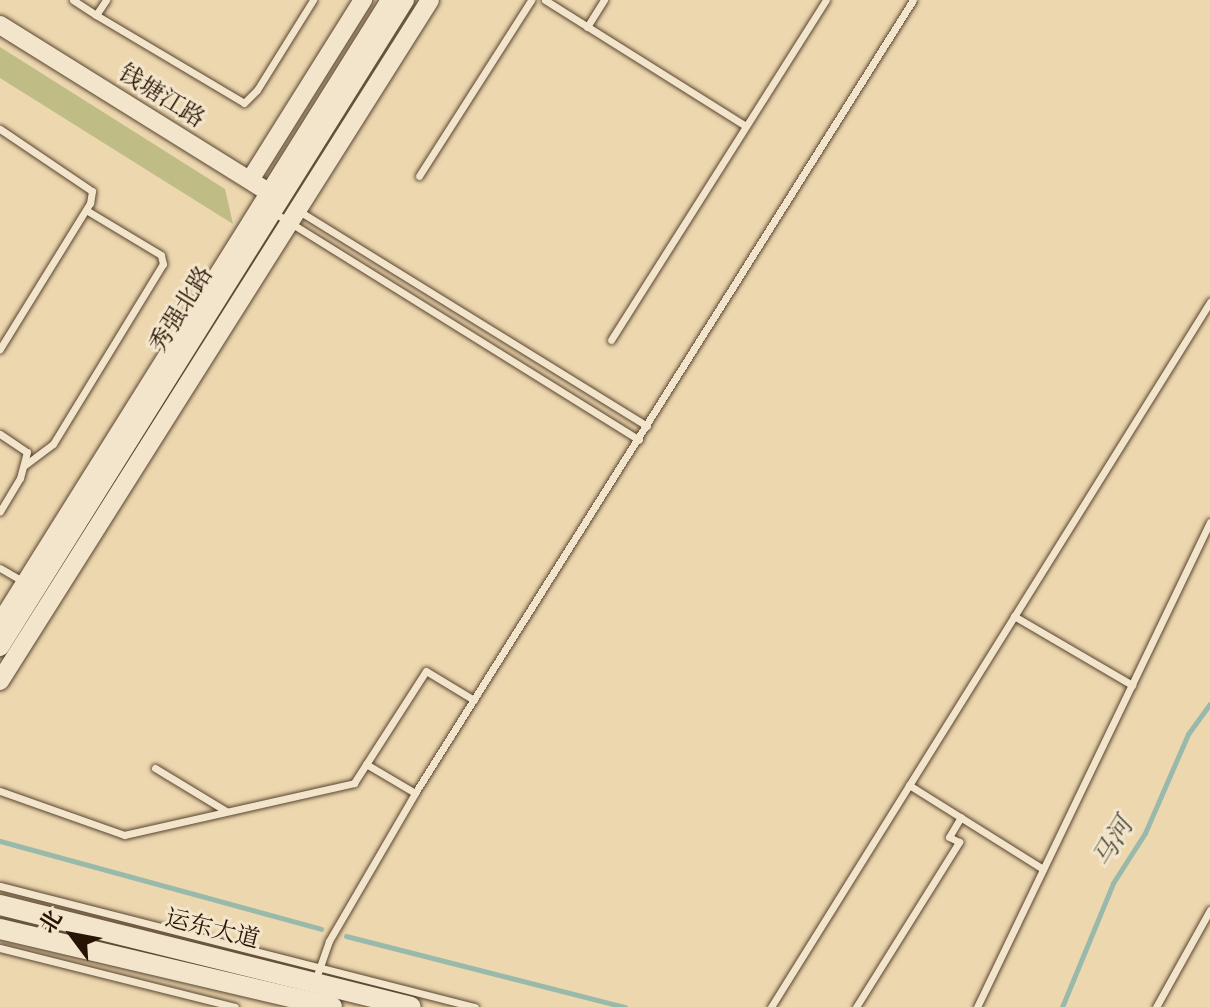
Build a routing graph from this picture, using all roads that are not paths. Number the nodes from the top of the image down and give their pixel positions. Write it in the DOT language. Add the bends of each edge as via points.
graph roads {
  1 [pos="73,0"];
  2 [pos="106,0"];
  3 [pos="313,0"];
  4 [pos="363,0"];
  5 [pos="390,0"];
  6 [pos="405,0"];
  7 [pos="430,0"];
  8 [pos="531,0"];
  9 [pos="545,0"];
  10 [pos="604,0"];
  11 [pos="826,0"];
  12 [pos="913,0"];
  13 [pos="96,15"];
  14 [pos="0,25"];
  15 [pos="587,27"];
  16 [pos="746,126"];
  17 [pos="0,129"];
  18 [pos="419,176"];
  19 [pos="250,180"];
  20 [pos="270,201"];
  21 [pos="86,210"];
  22 [pos="293,216"];
  23 [pos="1210,302"];
  24 [pos="611,340"];
  25 [pos="0,349"];
  26 [pos="647,426"];
  27 [pos="0,434"];
  28 [pos="639,440"];
  29 [pos="25,465"];
  30 [pos="0,511"];
  31 [pos="1210,522"];
  32 [pos="0,568"];
  33 [pos="30,586"];
  34 [pos="1014,616"];
  35 [pos="0,623"];
  36 [pos="0,647"];
  37 [pos="0,681"];
  38 [pos="1132,685"];
  39 [pos="474,700"];
  40 [pos="366,764"];
  41 [pos="155,768"];
  42 [pos="909,785"];
  43 [pos="0,791"];
  44 [pos="415,793"];
  45 [pos="226,811"];
  46 [pos="961,817"];
  47 [pos="1043,869"];
  48 [pos="0,886"];
  49 [pos="0,905"];
  50 [pos="1210,910"];
  51 [pos="0,929"];
  52 [pos="0,948"];
  53 [pos="312,990"];
  54 [pos="235,1007"];
  55 [pos="332,1007"];
  56 [pos="411,1007"];
  57 [pos="475,1007"];
  58 [pos="771,1007"];
  59 [pos="856,1007"];
  60 [pos="977,1007"];
  61 [pos="1156,1007"];
  1 -- 13 [label="lane"];
  2 -- 13 [label="lane"];
  3 -- 13 [label="lane" via="244,103"];
  4 -- 19 [label="street"];
  5 -- 20 [label="street, 秀强北路"];
  6 -- 20 [label="street, 秀强北路"];
  7 -- 22 [label="street"];
  8 -- 18 [label="lane"];
  9 -- 15 [label="lane"];
  10 -- 15 [label="lane"];
  11 -- 16 [label="lane"];
  12 -- 26 [label="lane"];
  14 -- 19 [label="street, 钱塘江路"];
  15 -- 16 [label="lane"];
  16 -- 24 [label="lane"];
  17 -- 21 [label="lane" via="80,179 92,191"];
  19 -- 20 [label="street, 钱塘江路"];
  20 -- 22 [label="street, 钱塘江路"];
  20 -- 33 [label="street, 秀强北路"];
  21 -- 25 [label="lane"];
  21 -- 29 [label="lane" via="161,255 163,264 53,444"];
  22 -- 26 [label="lane"];
  22 -- 28 [label="lane"];
  22 -- 37 [label="street"];
  23 -- 34 [label="lane"];
  26 -- 28 [label="lane"];
  27 -- 29 [label="lane" via="27,452"];
  28 -- 39 [label="lane"];
  29 -- 30 [label="lane"];
  31 -- 38 [label="lane"];
  32 -- 33 [label="lane"];
  33 -- 35 [label="street, 秀强北路"];
  33 -- 36 [label="street, 秀强北路"];
  34 -- 38 [label="lane"];
  34 -- 42 [label="lane"];
  38 -- 47 [label="lane"];
  39 -- 40 [label="lane" via="426,671"];
  39 -- 44 [label="lane"];
  40 -- 44 [label="lane"];
  40 -- 45 [label="lane" via="354,783"];
  41 -- 45 [label="lane"];
  42 -- 46 [label="lane"];
  42 -- 58 [label="lane"];
  43 -- 45 [label="lane" via="124,835"];
  44 -- 53 [label="lane" via="335,929"];
  46 -- 47 [label="lane"];
  46 -- 59 [label="lane" via="949,837 959,842"];
  47 -- 60 [label="lane"];
  48 -- 53 [label="lane"];
  49 -- 53 [label="main road, 运东大道"];
  50 -- 61 [label="lane"];
  51 -- 53 [label="main road, 运东大道"];
  52 -- 54 [label="lane"];
  53 -- 55 [label="main road, 运东大道"];
  53 -- 56 [label="main road, 运东大道"];
  53 -- 57 [label="lane"];
}
